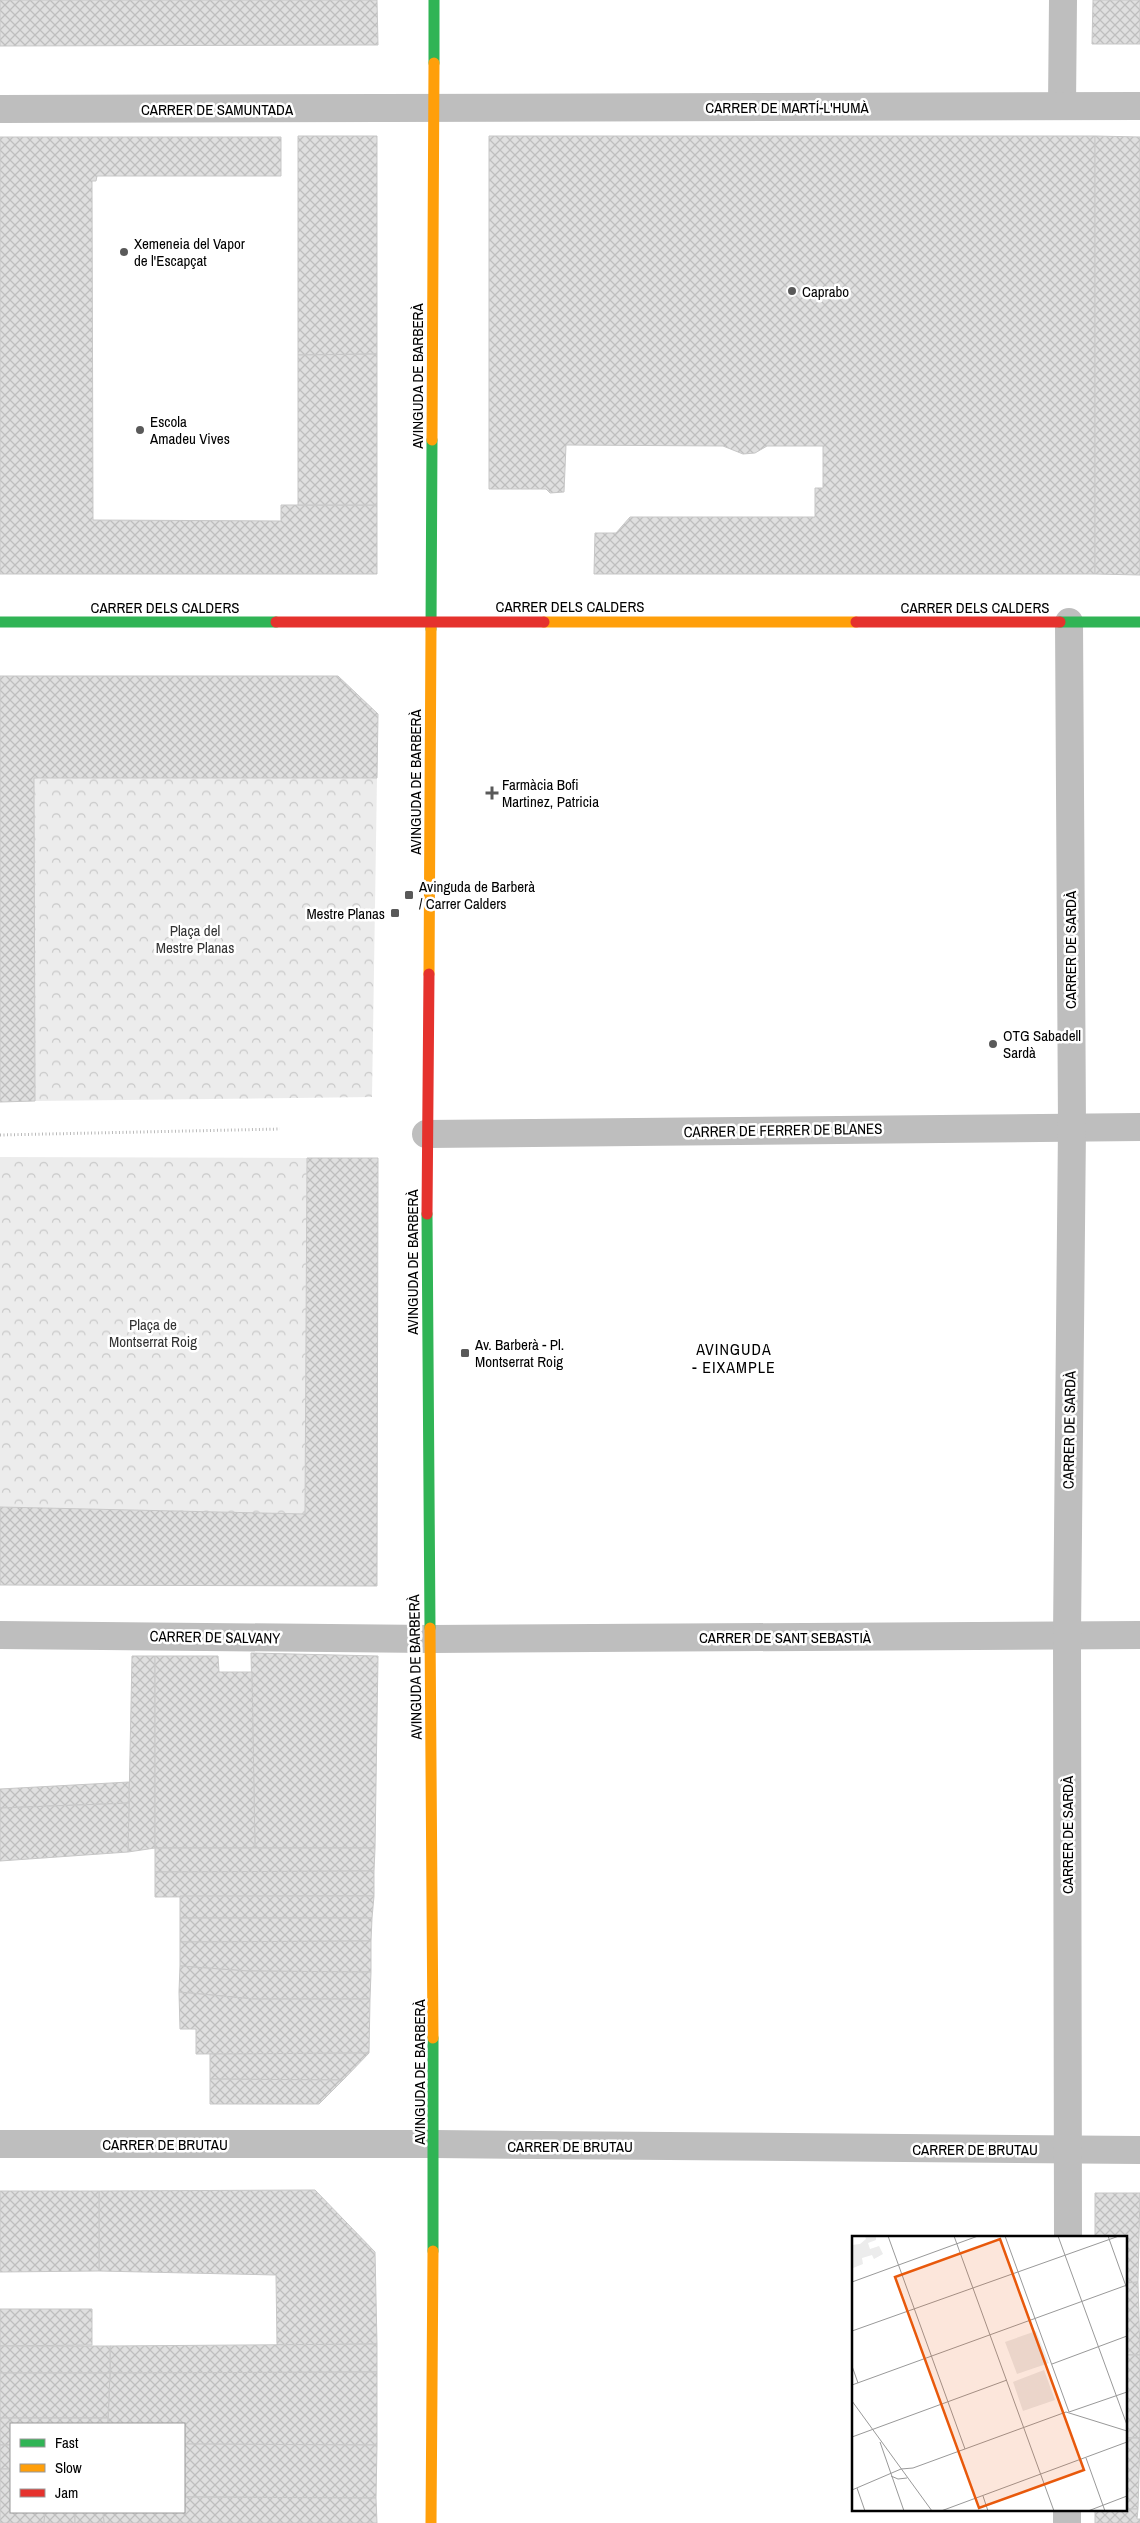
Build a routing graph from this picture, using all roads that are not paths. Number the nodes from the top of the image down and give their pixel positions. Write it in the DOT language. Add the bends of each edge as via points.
graph roads {
  1 [pos="434,0"];
  2 [pos="1063,0"];
  3 [pos="1062,106"];
  4 [pos="1140,106"];
  5 [pos="434,108"];
  6 [pos="0,109"];
  7 [pos="0,622"];
  8 [pos="432,622"];
  9 [pos="1069,622"];
  10 [pos="1140,622"];
  11 [pos="1072,1127"];
  12 [pos="1140,1127"];
  13 [pos="426,1134"];
  14 [pos="0,1635"];
  15 [pos="1067,1635"];
  16 [pos="1140,1635"];
  17 [pos="430,1639"];
  18 [pos="0,2144"];
  19 [pos="434,2144"];
  20 [pos="1068,2150"];
  21 [pos="1140,2150"];
  22 [pos="1068,2236"];
  23 [pos="1067,2510"];
  24 [pos="430,2523"];
  25 [pos="1067,2523"];
  1 -- 5 [label="street, AVINGUDA DE BARBERÀ"];
  2 -- 3 [label="street"];
  3 -- 4 [label="street, CARRER DE MARTÍ-L'HUMÀ"];
  3 -- 5 [label="street, CARRER DE MARTÍ-L'HUMÀ"];
  5 -- 6 [label="street, CARRER DE SAMUNTADA"];
  5 -- 8 [label="street, AVINGUDA DE BARBERÀ"];
  7 -- 8 [label="street, CARRER DELS CALDERS"];
  8 -- 9 [label="street, CARRER DELS CALDERS"];
  8 -- 13 [label="street, AVINGUDA DE BARBERÀ"];
  9 -- 10 [label="street, CARRER DELS CALDERS"];
  9 -- 11 [label="street, CARRER DE SARDÀ"];
  11 -- 12 [label="street, CARRER DE FERRER DE BLANES"];
  11 -- 13 [label="street, CARRER DE FERRER DE BLANES"];
  11 -- 15 [label="street, CARRER DE SARDÀ"];
  13 -- 17 [label="street, AVINGUDA DE BARBERÀ"];
  14 -- 17 [label="street, CARRER DE SALVANY"];
  15 -- 16 [label="street, CARRER DE SANT SEBASTIÀ"];
  15 -- 17 [label="street, CARRER DE SANT SEBASTIÀ"];
  15 -- 20 [label="street, CARRER DE SARDÀ"];
  17 -- 19 [label="street, AVINGUDA DE BARBERÀ"];
  18 -- 19 [label="street, CARRER DE BRUTAU"];
  19 -- 20 [label="street, CARRER DE BRUTAU"];
  19 -- 24 [label="street, AVINGUDA DE BARBERÀ"];
  20 -- 21 [label="street, CARRER DE BRUTAU"];
  20 -- 22 [label="street, CARRER DE SARDÀ"];
  23 -- 25 [label="street"];
}
